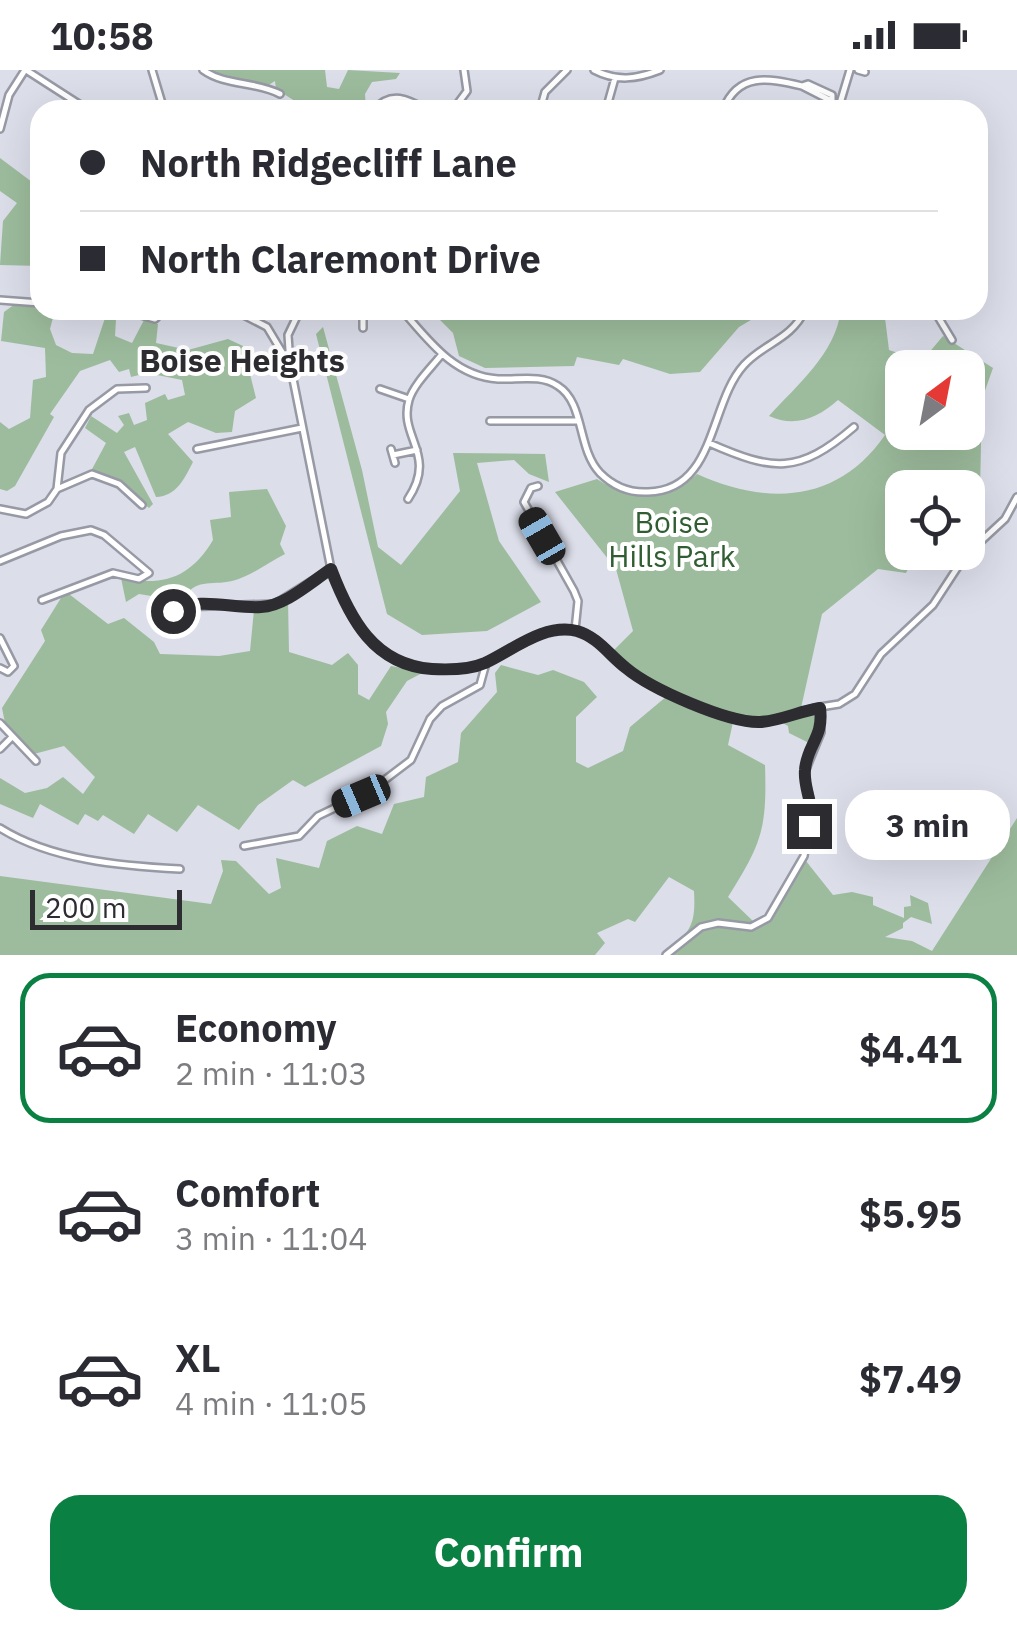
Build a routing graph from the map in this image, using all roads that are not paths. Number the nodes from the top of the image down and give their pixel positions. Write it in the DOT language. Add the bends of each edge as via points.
graph roads {
  1 [pos="25,70"];
  2 [pos="152,70"];
  3 [pos="203,70"];
  4 [pos="464,70"];
  5 [pos="566,70"];
  6 [pos="594,70"];
  7 [pos="660,70"];
  8 [pos="858,70"];
  9 [pos="616,78"];
  10 [pos="274,80"];
  11 [pos="270,89"];
  12 [pos="0,92"];
  13 [pos="280,94"];
  14 [pos="10,95"];
  15 [pos="73,100"];
  16 [pos="161,100"];
  17 [pos="387,100"];
  18 [pos="412,100"];
  19 [pos="460,100"];
  20 [pos="543,100"];
  21 [pos="609,100"];
  22 [pos="729,100"];
  23 [pos="832,100"];
  24 [pos="843,100"];
  25 [pos="2,118"];
  26 [pos="0,129"];
  27 [pos="0,300"];
  28 [pos="30,302"];
  29 [pos="253,320"];
  30 [pos="295,320"];
  31 [pos="363,320"];
  32 [pos="411,320"];
  33 [pos="797,320"];
  34 [pos="940,320"];
  35 [pos="363,328"];
  36 [pos="952,340"];
  37 [pos="442,354"];
  38 [pos="290,364"];
  39 [pos="146,388"];
  40 [pos="380,389"];
  41 [pos="409,399"];
  42 [pos="490,421"];
  43 [pos="576,421"];
  44 [pos="854,427"];
  45 [pos="303,428"];
  46 [pos="709,442"];
  47 [pos="197,450"];
  48 [pos="417,450"];
  49 [pos="393,456"];
  50 [pos="538,486"];
  51 [pos="56,489"];
  52 [pos="1017,497"];
  53 [pos="408,500"];
  54 [pos="142,505"];
  55 [pos="0,509"];
  56 [pos="0,561"];
  57 [pos="331,569"];
  58 [pos="42,600"];
  59 [pos="173,611"];
  60 [pos="575,630"];
  61 [pos="0,638"];
  62 [pos="486,663"];
  63 [pos="0,668"];
  64 [pos="820,708"];
  65 [pos="0,724"];
  66 [pos="12,737"];
  67 [pos="0,749"];
  68 [pos="36,761"];
  69 [pos="0,828"];
  70 [pos="244,846"];
  71 [pos="180,869"];
  72 [pos="666,955"];
  1 -- 14 [label="street"];
  1 -- 15 [label="street"];
  2 -- 16 [label="street"];
  3 -- 11 [label="street"];
  4 -- 19 [label="street" via="467,91"];
  5 -- 20 [label="street"];
  6 -- 9 [label="street"];
  7 -- 9 [label="street"];
  8 -- 24 [label="street"];
  9 -- 21 [label="street"];
  10 -- 11 [label="street"];
  11 -- 13 [label="street"];
  12 -- 14 [label="street"];
  14 -- 25 [label="street"];
  17 -- 18 [label="street"];
  22 -- 23 [label="street" via="752,80 770,78 820,88"];
  25 -- 26 [label="street"];
  27 -- 28 [label="street"];
  29 -- 38 [label="street" via="267,327"];
  30 -- 38 [label="street" via="288,336"];
  31 -- 35 [label="street"];
  32 -- 37 [label="street"];
  33 -- 46 [label="street" via="782,340 743,366"];
  34 -- 36 [label="street"];
  37 -- 41 [label="street"];
  37 -- 43 [label="street" via="484,377 552,382 572,399"];
  38 -- 45 [label="street"];
  39 -- 51 [label="street" via="117,389 90,410 61,452"];
  40 -- 41 [label="street"];
  41 -- 48 [label="street"];
  42 -- 43 [label="street"];
  43 -- 46 [label="street" via="598,470 617,486 642,492 687,477"];
  44 -- 46 [label="street" via="818,455 780,466"];
  45 -- 47 [label="street"];
  45 -- 57 [label="street"];
  48 -- 49 [label="street"];
  48 -- 53 [label="street" via="420,479"];
  50 -- 60 [label="street" via="524,502 578,601"];
  51 -- 54 [label="street" via="92,474 120,484"];
  51 -- 55 [label="street" via="26,514"];
  52 -- 64 [label="street" via="934,605 881,654 855,694"];
  56 -- 58 [label="street" via="91,530 149,573 139,579 114,573"];
  57 -- 59 [label="street" via="276,604"];
  57 -- 62 [label="street" via="365,636 390,660 442,670"];
  60 -- 62 [label="street" via="537,636"];
  60 -- 64 [label="street" via="654,686 730,716 765,722"];
  61 -- 63 [label="street" via="14,660 8,672"];
  62 -- 70 [label="street" via="480,685 435,712 406,765 318,816 298,836"];
  64 -- 72 [label="street" via="820,732 804,774 812,818 800,866 763,922 709,924"];
  65 -- 66 [label="street"];
  66 -- 67 [label="street"];
  66 -- 68 [label="street"];
  69 -- 71 [label="street" via="102,862"];
}
